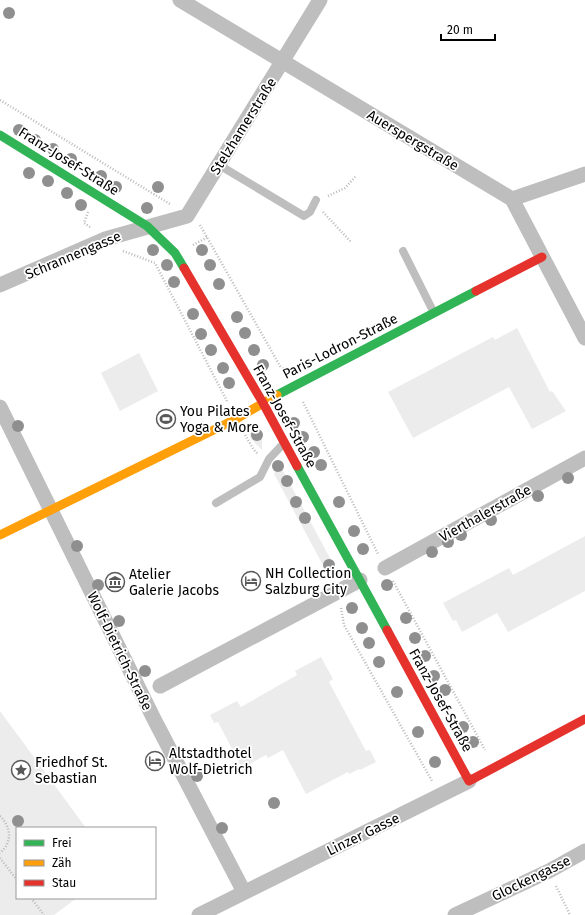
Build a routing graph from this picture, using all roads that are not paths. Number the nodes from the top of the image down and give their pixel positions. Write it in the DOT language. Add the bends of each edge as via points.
graph roads {
  1 [pos="180,0"];
  2 [pos="320,0"];
  3 [pos="283,62"];
  4 [pos="0,135"];
  5 [pos="219,165"];
  6 [pos="585,174"];
  7 [pos="512,199"];
  8 [pos="316,200"];
  9 [pos="147,226"];
  10 [pos="403,251"];
  11 [pos="542,257"];
  12 [pos="0,285"];
  13 [pos="434,313"];
  14 [pos="585,338"];
  15 [pos="263,403"];
  16 [pos="0,407"];
  17 [pos="284,442"];
  18 [pos="585,458"];
  19 [pos="216,503"];
  20 [pos="51,510"];
  21 [pos="0,535"];
  22 [pos="386,568"];
  23 [pos="360,580"];
  24 [pos="160,686"];
  25 [pos="585,719"];
  26 [pos="470,781"];
  27 [pos="585,851"];
  28 [pos="254,892"];
  29 [pos="199,915"];
  30 [pos="455,915"];
  1 -- 3 [label="street, Auerspergstraße"];
  2 -- 3 [label="street, Stelzhamerstraße"];
  3 -- 5 [label="street, Stelzhamerstraße"];
  3 -- 7 [label="street, Auerspergstraße"];
  4 -- 9 [label="street, Franz-Josef-Straße"];
  5 -- 8 [label="lane" via="304,216 310,212"];
  5 -- 9 [label="street, Stelzhamerstraße" via="188,216"];
  6 -- 7 [label="street"];
  7 -- 11 [label="street"];
  9 -- 12 [label="street, Schrannengasse" via="105,239"];
  9 -- 15 [label="street, Franz-Josef-Straße" via="175,253"];
  10 -- 13 [label="lane"];
  11 -- 13 [label="street, Paris-Lodron-Straße"];
  11 -- 14 [label="street"];
  13 -- 15 [label="street, Paris-Lodron-Straße"];
  15 -- 17 [label="street, Franz-Josef-Straße"];
  15 -- 20 [label="street, Paris-Lodron-Straße" via="236,419"];
  16 -- 20 [label="street, Wolf-Dietrich-Straße"];
  17 -- 19 [label="lane" via="269,459 260,478"];
  17 -- 23 [label="street, Franz-Josef-Straße"];
  18 -- 22 [label="street, Vierthalerstraße"];
  20 -- 21 [label="street, Paris-Lodron-Straße"];
  20 -- 28 [label="street, Wolf-Dietrich-Straße" via="154,719"];
  23 -- 24 [label="street"];
  23 -- 26 [label="street, Franz-Josef-Straße"];
  25 -- 26 [label="street"];
  26 -- 28 [label="street, Linzer Gasse"];
  27 -- 30 [label="street, Glockengasse" via="549,871"];
  28 -- 29 [label="street, Linzer Gasse"];
}
